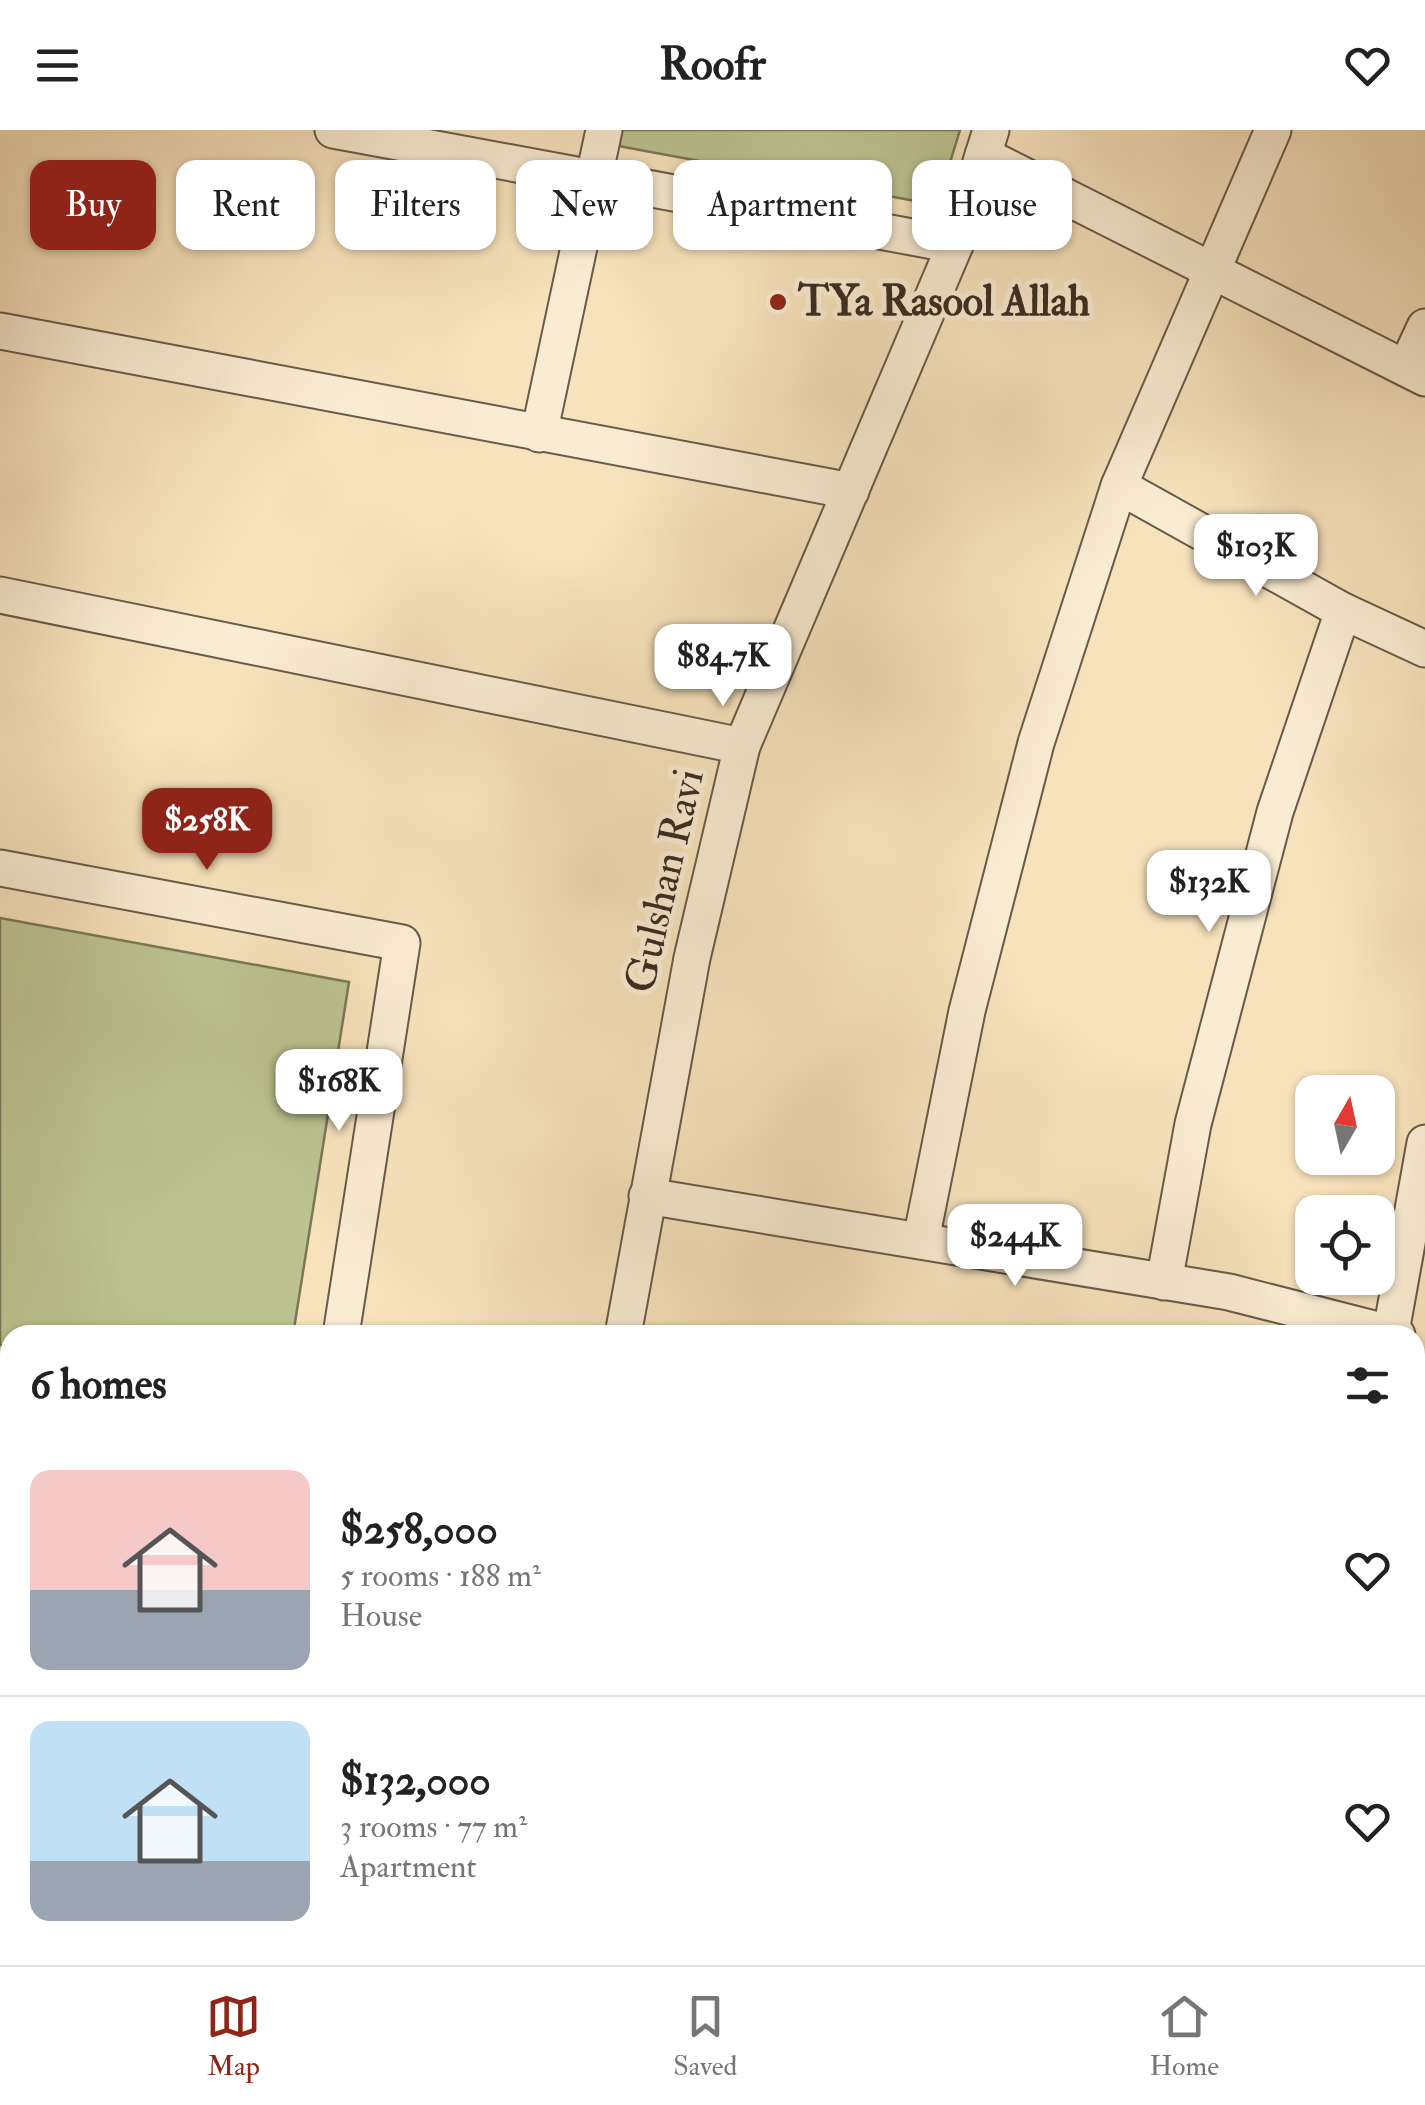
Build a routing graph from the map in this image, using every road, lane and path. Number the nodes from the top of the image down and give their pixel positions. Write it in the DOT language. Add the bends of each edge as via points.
graph roads {
  1 [pos="332,130"];
  2 [pos="604,130"];
  3 [pos="1273,130"];
  4 [pos="384,135"];
  5 [pos="987,143"];
  6 [pos="598,160"];
  7 [pos="516,162"];
  8 [pos="653,189"];
  9 [pos="912,237"];
  10 [pos="578,250"];
  11 [pos="954,250"];
  12 [pos="1212,272"];
  13 [pos="1425,327"];
  14 [pos="0,332"];
  15 [pos="1415,373"];
  16 [pos="538,434"];
  17 [pos="1120,486"];
  18 [pos="850,491"];
  19 [pos="0,596"];
  20 [pos="1343,611"];
  21 [pos="1425,649"];
  22 [pos="742,746"];
  23 [pos="0,868"];
  24 [pos="1425,1143"];
  25 [pos="647,1196"];
  26 [pos="921,1240"];
  27 [pos="1164,1282"];
  28 [pos="343,1325"];
  29 [pos="624,1325"];
  30 [pos="1358,1325"];
  31 [pos="1402,1325"];
  1 -- 4 [label="street"];
  2 -- 6 [label="street"];
  3 -- 12 [label="street"];
  4 -- 7 [label="street"];
  5 -- 12 [label="street"];
  8 -- 9 [label="street"];
  10 -- 16 [label="street"];
  11 -- 18 [label="street, Gulshan Ravi"];
  12 -- 15 [label="street"];
  12 -- 17 [label="street"];
  13 -- 15 [label="street"];
  14 -- 16 [label="street"];
  16 -- 18 [label="street"];
  17 -- 20 [label="street"];
  17 -- 26 [label="street" via="1036,744 966,1011"];
  18 -- 22 [label="street, Gulshan Ravi"];
  19 -- 22 [label="street"];
  20 -- 21 [label="street"];
  20 -- 27 [label="street" via="1274,812 1193,1124"];
  22 -- 25 [label="street, Gulshan Ravi" via="692,958"];
  23 -- 28 [label="street" via="402,942"];
  24 -- 31 [label="street"];
  25 -- 26 [label="street"];
  25 -- 29 [label="street, Gulshan Ravi"];
  26 -- 27 [label="street"];
  27 -- 30 [label="street"];
}
